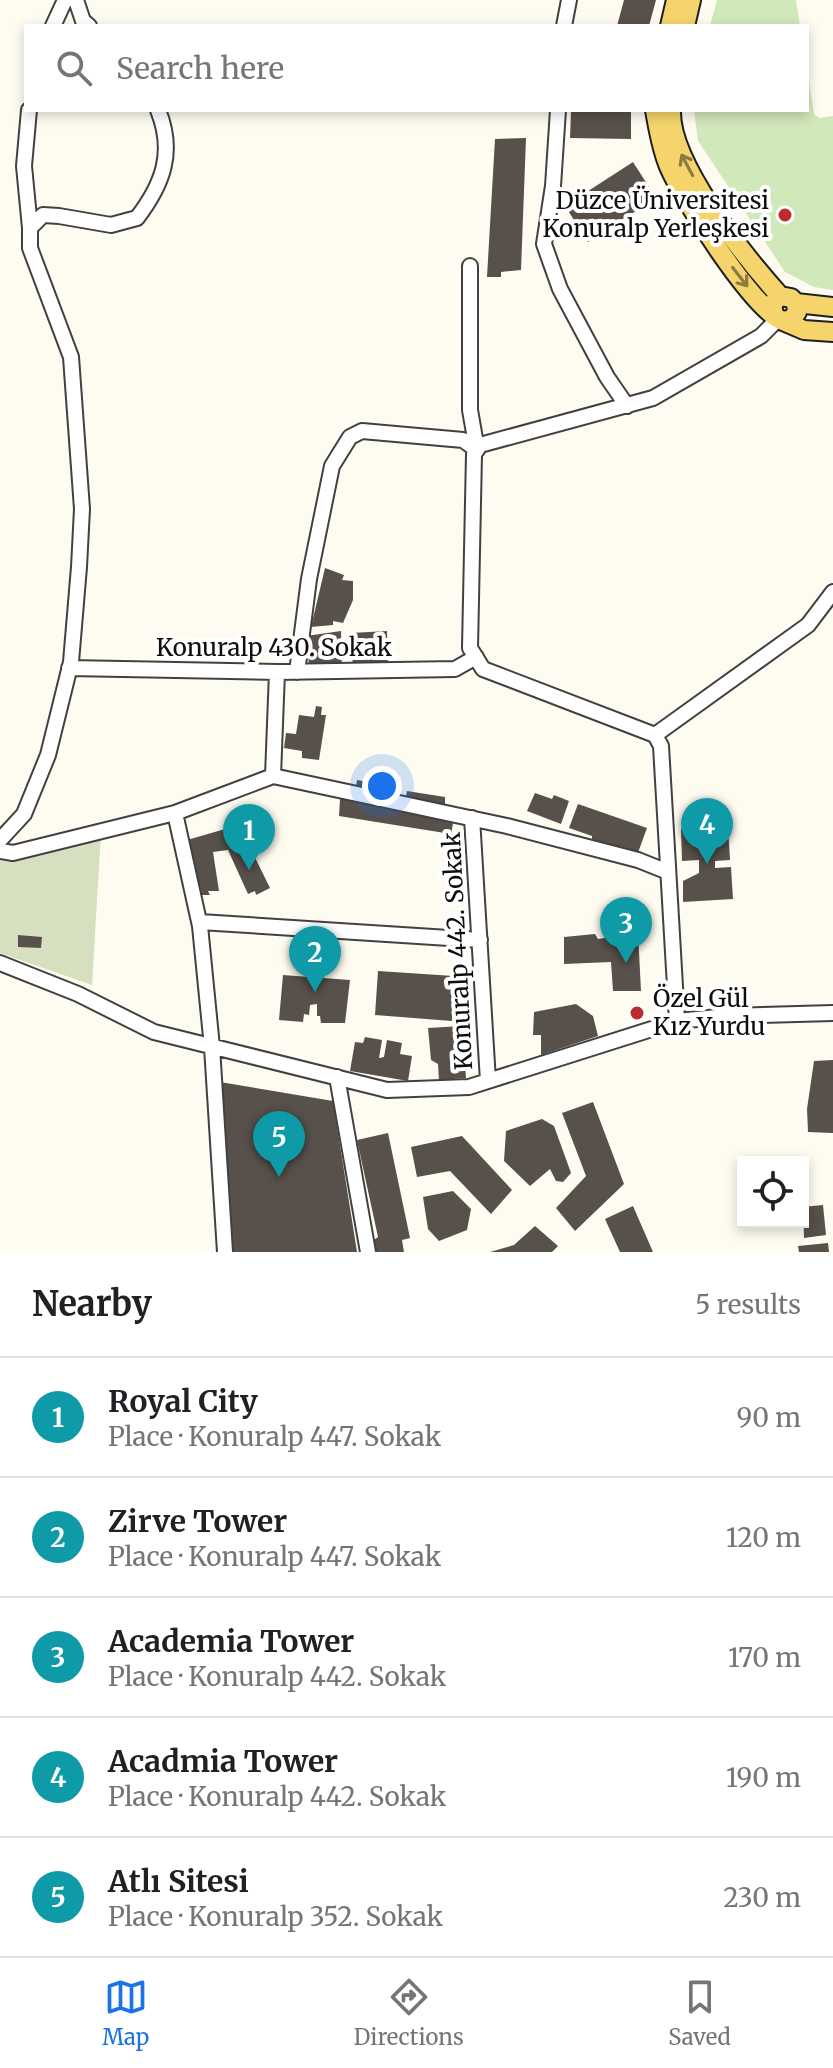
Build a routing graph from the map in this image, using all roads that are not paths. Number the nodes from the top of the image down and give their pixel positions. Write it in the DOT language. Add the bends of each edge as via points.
graph roads {
  1 [pos="65,0"];
  2 [pos="76,0"];
  3 [pos="569,0"];
  4 [pos="676,0"];
  5 [pos="691,0"];
  6 [pos="54,24"];
  7 [pos="87,24"];
  8 [pos="564,24"];
  9 [pos="670,24"];
  10 [pos="685,24"];
  11 [pos="29,112"];
  12 [pos="159,112"];
  13 [pos="558,112"];
  14 [pos="655,112"];
  15 [pos="671,112"];
  16 [pos="30,228"];
  17 [pos="470,266"];
  18 [pos="788,300"];
  19 [pos="833,307"];
  20 [pos="778,319"];
  21 [pos="833,332"];
  22 [pos="627,406"];
  23 [pos="477,450"];
  24 [pos="833,592"];
  25 [pos="476,657"];
  26 [pos="69,668"];
  27 [pos="277,672"];
  28 [pos="297,672"];
  29 [pos="655,735"];
  30 [pos="273,776"];
  31 [pos="175,813"];
  32 [pos="472,818"];
  33 [pos="0,840"];
  34 [pos="0,851"];
  35 [pos="668,872"];
  36 [pos="200,922"];
  37 [pos="480,940"];
  38 [pos="0,963"];
  39 [pos="833,1013"];
  40 [pos="677,1021"];
  41 [pos="212,1047"];
  42 [pos="337,1077"];
  43 [pos="488,1081"];
  44 [pos="225,1252"];
  45 [pos="368,1252"];
  1 -- 6 [label="street"];
  2 -- 7 [label="street"];
  3 -- 8 [label="street"];
  4 -- 9 [label="main road"];
  5 -- 10 [label="main road"];
  11 -- 16 [label="street" via="24,166"];
  12 -- 16 [label="street" via="164,124 164,167 160,185 137,218 111,225 43,215"];
  13 -- 22 [label="street" via="544,244 560,289"];
  14 -- 20 [label="main road, one-way" via="680,189 706,232"];
  18 -- 15 [label="main road, one-way" via="744,251 694,177 676,144"];
  16 -- 26 [label="street" via="30,248 71,357 82,509"];
  17 -- 23 [label="street" via="470,410"];
  18 -- 19 [label="main road"];
  18 -- 20 [label="main road" via="795,316"];
  20 -- 21 [label="main road" via="804,330"];
  20 -- 22 [label="street" via="761,336 653,398"];
  22 -- 23 [label="street"];
  23 -- 25 [label="street" via="470,648"];
  23 -- 28 [label="street" via="463,440 362,431 350,437 332,466"];
  24 -- 29 [label="street" via="808,625"];
  25 -- 28 [label="street, Konuralp 430. Sokak" via="455,669"];
  25 -- 29 [label="street" via="483,669"];
  26 -- 27 [label="street, Konuralp 430. Sokak"];
  26 -- 33 [label="street" via="48,755 24,814"];
  27 -- 28 [label="street, Konuralp 430. Sokak"];
  27 -- 30 [label="street"];
  29 -- 35 [label="street" via="661,746"];
  30 -- 31 [label="street"];
  30 -- 32 [label="street"];
  31 -- 34 [label="street" via="13,853"];
  31 -- 36 [label="street"];
  32 -- 35 [label="street"];
  32 -- 37 [label="street, Konuralp 442. Sokak"];
  35 -- 40 [label="street"];
  36 -- 37 [label="street"];
  36 -- 41 [label="street"];
  37 -- 43 [label="street, Konuralp 442. Sokak"];
  38 -- 41 [label="street" via="154,1032"];
  39 -- 40 [label="street"];
  40 -- 43 [label="street"];
  41 -- 42 [label="street"];
  41 -- 44 [label="street"];
  42 -- 43 [label="street" via="387,1090 469,1087"];
  42 -- 45 [label="street"];
}
